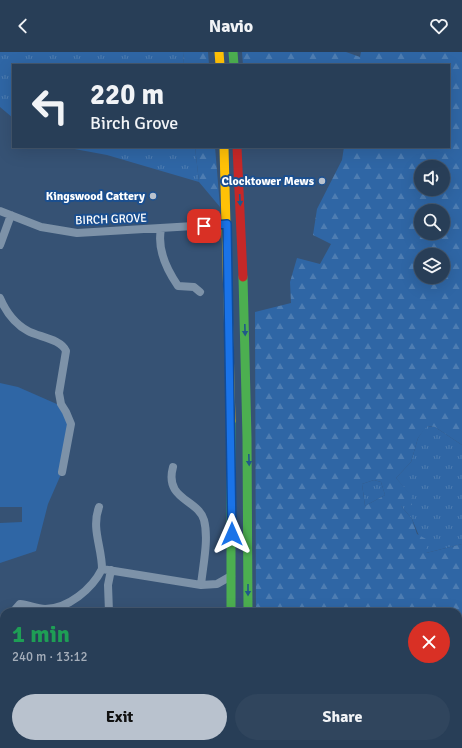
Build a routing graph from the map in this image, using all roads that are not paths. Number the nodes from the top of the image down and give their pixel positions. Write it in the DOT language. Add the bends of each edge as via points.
graph roads {
  1 [pos="219,52"];
  2 [pos="233,52"];
  3 [pos="220,64"];
  4 [pos="234,64"];
  5 [pos="224,148"];
  6 [pos="237,148"];
  7 [pos="0,211"];
  8 [pos="11,215"];
  9 [pos="227,224"];
  10 [pos="161,229"];
  11 [pos="0,245"];
  12 [pos="200,292"];
  13 [pos="0,298"];
  14 [pos="173,468"];
  15 [pos="62,472"];
  16 [pos="99,507"];
  17 [pos="102,569"];
  18 [pos="112,570"];
  19 [pos="231,576"];
  20 [pos="201,585"];
  21 [pos="16,608"];
  22 [pos="39,608"];
  23 [pos="52,608"];
  24 [pos="109,608"];
  25 [pos="231,608"];
  26 [pos="248,608"];
  1 -- 3 [label="highway"];
  2 -- 4 [label="highway"];
  5 -- 9 [label="highway"];
  6 -- 26 [label="highway, one-way" via="243,252 249,470"];
  7 -- 8 [label="street, BIRCH GROVE"];
  8 -- 10 [label="street, BIRCH GROVE" via="61,232"];
  8 -- 11 [label="street"];
  9 -- 10 [label="street, BIRCH GROVE"];
  9 -- 19 [label="highway"];
  10 -- 12 [label="street" via="159,237 167,270 178,286 194,287"];
  13 -- 15 [label="street" via="4,308 17,323 28,331 62,345 66,351 59,393 70,424"];
  14 -- 20 [label="street" via="171,474 174,488 200,513 204,522"];
  16 -- 17 [label="street" via="95,529"];
  17 -- 18 [label="street"];
  17 -- 23 [label="street" via="80,596"];
  18 -- 20 [label="street"];
  18 -- 24 [label="street" via="108,585"];
  19 -- 20 [label="street" via="217,584"];
  19 -- 25 [label="highway"];
  21 -- 22 [label="street" via="20,604"];
}
